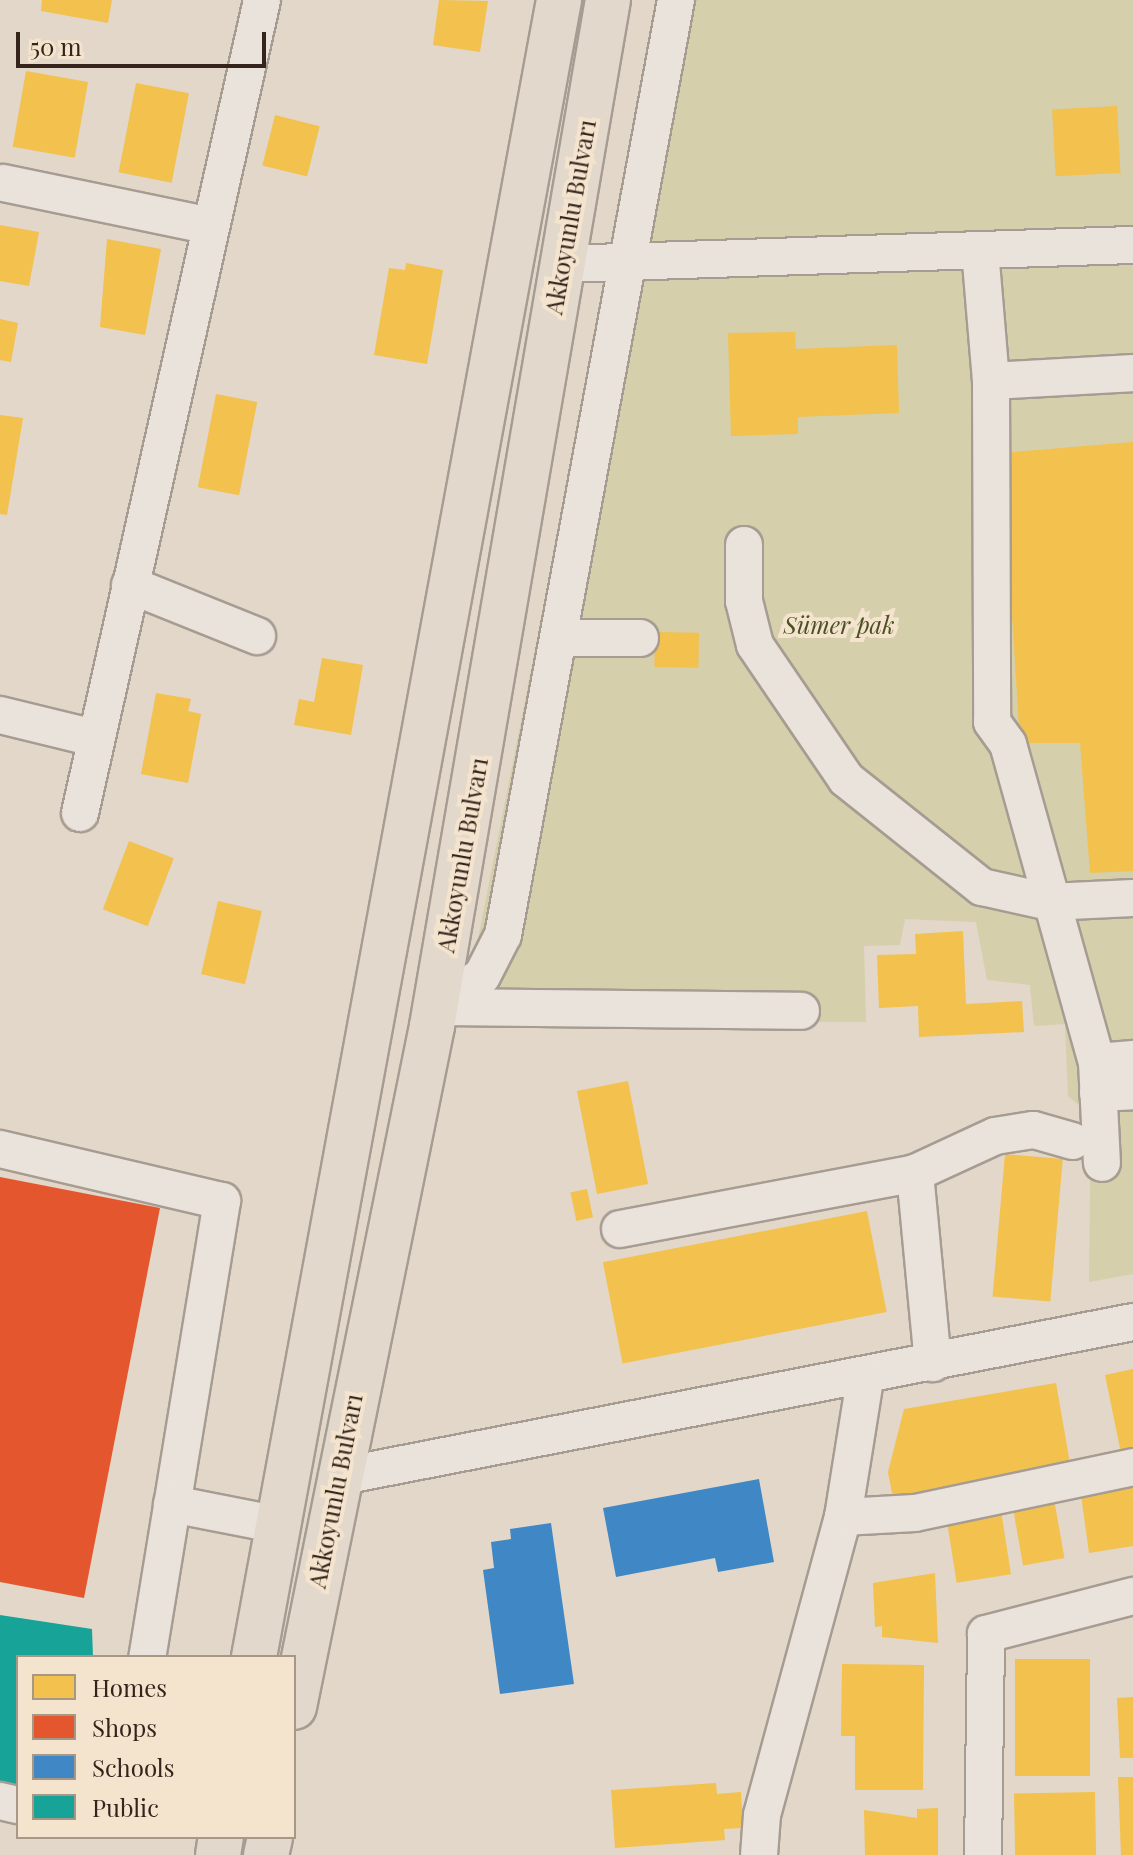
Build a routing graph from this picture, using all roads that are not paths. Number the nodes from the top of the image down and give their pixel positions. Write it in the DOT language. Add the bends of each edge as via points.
graph roads {
  1 [pos="262,0"];
  2 [pos="559,0"];
  3 [pos="608,0"];
  4 [pos="676,0"];
  5 [pos="3,183"];
  6 [pos="210,226"];
  7 [pos="1133,245"];
  8 [pos="980,250"];
  9 [pos="630,262"];
  10 [pos="562,264"];
  11 [pos="1133,373"];
  12 [pos="991,381"];
  13 [pos="744,545"];
  14 [pos="130,585"];
  15 [pos="257,636"];
  16 [pos="562,638"];
  17 [pos="640,638"];
  18 [pos="0,715"];
  19 [pos="94,738"];
  20 [pos="80,813"];
  21 [pos="1133,898"];
  22 [pos="1049,902"];
  23 [pos="436,1007"];
  24 [pos="801,1011"];
  25 [pos="1133,1059"];
  26 [pos="1109,1082"];
  27 [pos="1072,1141"];
  28 [pos="0,1149"];
  29 [pos="1102,1163"];
  30 [pos="915,1173"];
  31 [pos="620,1229"];
  32 [pos="1133,1322"];
  33 [pos="933,1363"];
  34 [pos="865,1379"];
  35 [pos="1133,1467"];
  36 [pos="337,1477"];
  37 [pos="172,1504"];
  38 [pos="843,1517"];
  39 [pos="279,1525"];
  40 [pos="1133,1596"];
  41 [pos="147,1655"];
  42 [pos="254,1655"];
  43 [pos="296,1696"];
  44 [pos="759,1855"];
  45 [pos="983,1855"];
  1 -- 6 [label="street"];
  2 -- 39 [label="main road, Akkoyunlu Bulvarı"];
  3 -- 10 [label="main road, Akkoyunlu Bulvarı"];
  4 -- 9 [label="street"];
  5 -- 6 [label="street"];
  6 -- 14 [label="street"];
  7 -- 8 [label="street"];
  8 -- 9 [label="street"];
  8 -- 12 [label="street"];
  9 -- 10 [label="street"];
  9 -- 16 [label="street"];
  10 -- 23 [label="main road, Akkoyunlu Bulvarı"];
  11 -- 12 [label="street"];
  12 -- 22 [label="street" via="992,722 1008,744"];
  13 -- 22 [label="street" via="744,601 755,645 846,779 982,887"];
  14 -- 15 [label="street"];
  14 -- 19 [label="street"];
  16 -- 17 [label="street"];
  16 -- 23 [label="street" via="503,935 482,976"];
  18 -- 19 [label="street"];
  19 -- 20 [label="street"];
  21 -- 22 [label="street"];
  22 -- 26 [label="street"];
  23 -- 24 [label="street"];
  23 -- 36 [label="main road, Akkoyunlu Bulvarı"];
  25 -- 26 [label="street"];
  26 -- 29 [label="street"];
  27 -- 30 [label="street" via="1034,1130 995,1136"];
  28 -- 37 [label="street" via="222,1201"];
  30 -- 31 [label="street"];
  30 -- 33 [label="street"];
  32 -- 33 [label="street"];
  33 -- 34 [label="street"];
  34 -- 36 [label="street"];
  34 -- 38 [label="street"];
  35 -- 38 [label="street" via="941,1508"];
  36 -- 43 [label="main road, Akkoyunlu Bulvarı"];
  37 -- 39 [label="street"];
  37 -- 41 [label="street"];
  38 -- 44 [label="street" via="762,1815"];
  39 -- 42 [label="main road, Akkoyunlu Bulvarı"];
  40 -- 45 [label="street" via="986,1634"];
}
